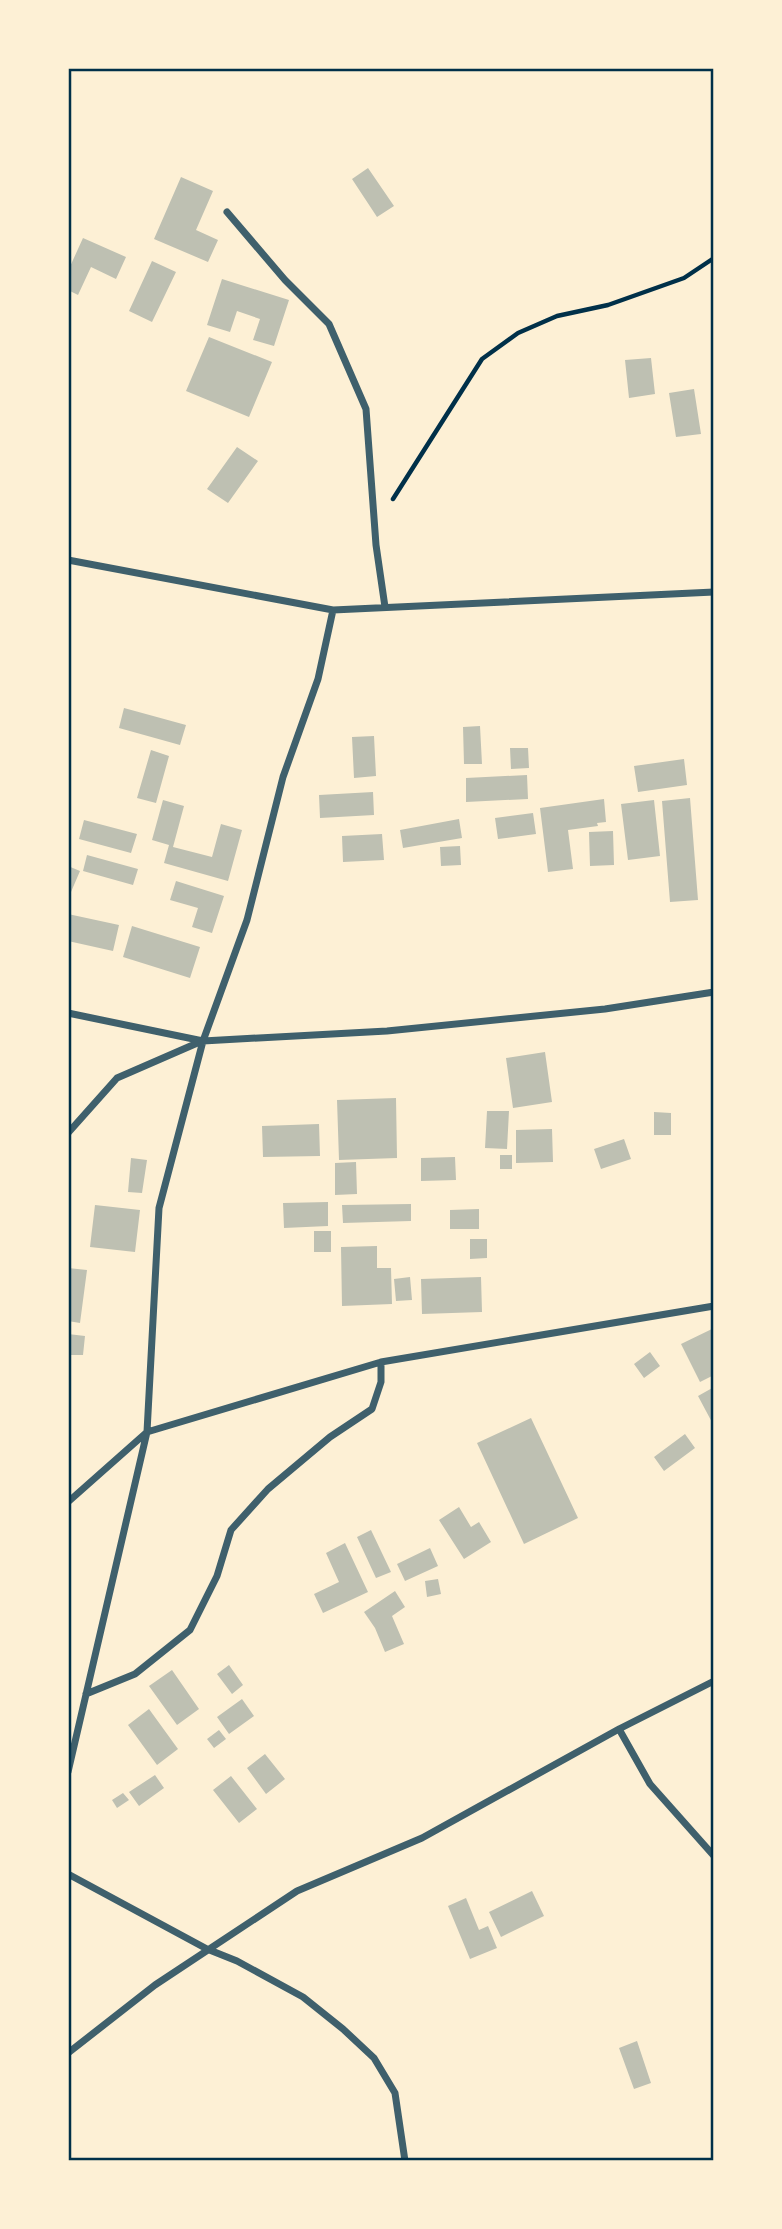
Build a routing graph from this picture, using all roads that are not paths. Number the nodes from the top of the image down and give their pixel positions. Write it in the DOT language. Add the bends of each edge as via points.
graph roads {
  1 [pos="227,212"];
  2 [pos="68,560"];
  3 [pos="714,592"];
  4 [pos="385,607"];
  5 [pos="333,610"];
  6 [pos="714,992"];
  7 [pos="68,1013"];
  8 [pos="203,1041"];
  9 [pos="68,1133"];
  10 [pos="714,1306"];
  11 [pos="381,1362"];
  12 [pos="147,1432"];
  13 [pos="68,1502"];
  14 [pos="714,1681"];
  15 [pos="86,1694"];
  16 [pos="618,1729"];
  17 [pos="68,1772"];
  18 [pos="714,1856"];
  19 [pos="68,1874"];
  20 [pos="207,1949"];
  21 [pos="68,2053"];
  22 [pos="405,2161"];
  1 -- 4 [label="street" via="329,324 366,409"];
  2 -- 5 [label="street"];
  3 -- 4 [label="street"];
  4 -- 5 [label="street"];
  5 -- 8 [label="street" via="318,679 282,777 247,920"];
  6 -- 8 [label="street" via="605,1009 387,1031"];
  7 -- 8 [label="street"];
  8 -- 9 [label="street" via="117,1078"];
  8 -- 12 [label="street" via="159,1208"];
  10 -- 11 [label="street"];
  11 -- 12 [label="street"];
  11 -- 15 [label="street" via="381,1382 372,1409 268,1489 231,1530 217,1576 190,1630 135,1674"];
  12 -- 13 [label="street"];
  12 -- 15 [label="street"];
  14 -- 16 [label="street"];
  15 -- 17 [label="street"];
  16 -- 18 [label="street" via="650,1784"];
  16 -- 20 [label="street" via="422,1838 298,1891"];
  19 -- 20 [label="street"];
  20 -- 21 [label="street"];
  20 -- 22 [label="street" via="303,1997 374,2058 395,2093"];
}
